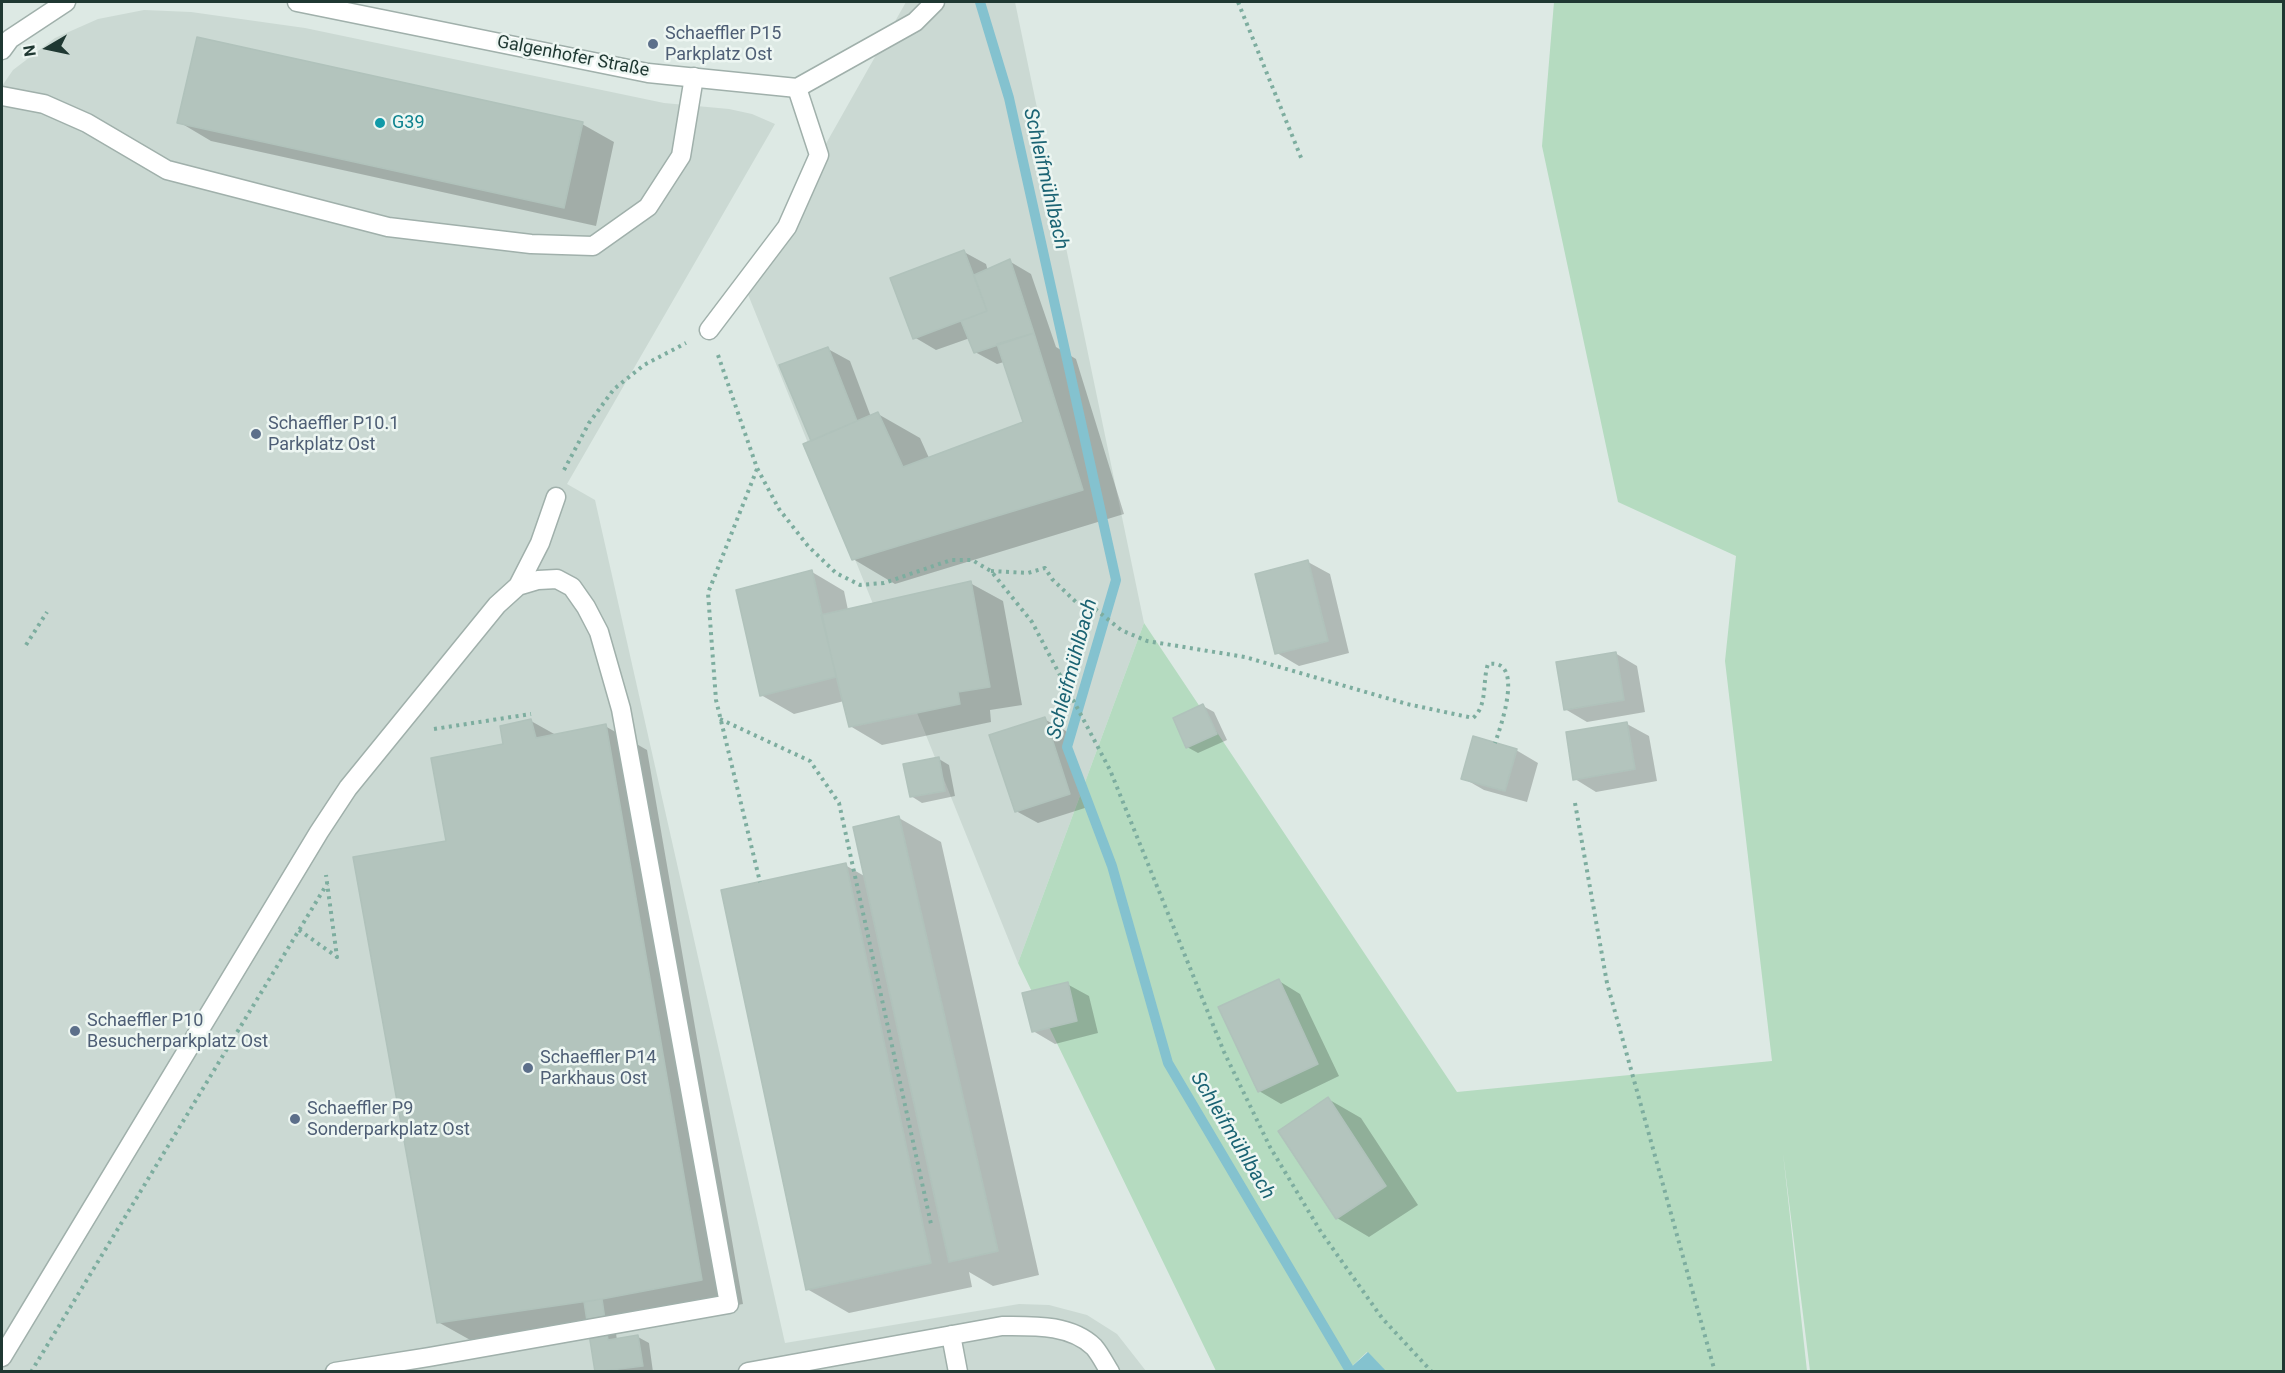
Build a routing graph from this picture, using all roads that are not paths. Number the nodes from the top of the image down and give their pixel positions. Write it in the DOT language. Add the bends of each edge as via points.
graph roads {
  1 [pos="66,2"];
  2 [pos="297,2"];
  3 [pos="935,2"];
  4 [pos="2,50"];
  5 [pos="694,77"];
  6 [pos="797,88"];
  7 [pos="2,96"];
  8 [pos="709,330"];
  9 [pos="556,497"];
  10 [pos="518,586"];
  11 [pos="951,1335"];
  12 [pos="2,1357"];
  13 [pos="335,1371"];
  14 [pos="748,1371"];
  15 [pos="958,1371"];
  16 [pos="1110,1371"];
  1 -- 4 [label="street" via="10,39"];
  2 -- 5 [label="street, Galgenhofer Straße" via="648,73"];
  3 -- 6 [label="street" via="915,22"];
  5 -- 6 [label="street, Galgenhofer Straße"];
  5 -- 7 [label="street" via="681,156 648,207 593,246 531,244 364,221 167,170 87,123 44,104"];
  6 -- 8 [label="street" via="819,155 787,227"];
  9 -- 10 [label="street" via="540,543"];
  10 -- 12 [label="street" via="489,615 348,788"];
  10 -- 13 [label="street" via="557,579 572,586 599,632 621,709 729,1304"];
  11 -- 14 [label="street"];
  11 -- 15 [label="street"];
  11 -- 16 [label="street" via="1002,1326 1041,1326 1072,1333 1094,1347"];
}
